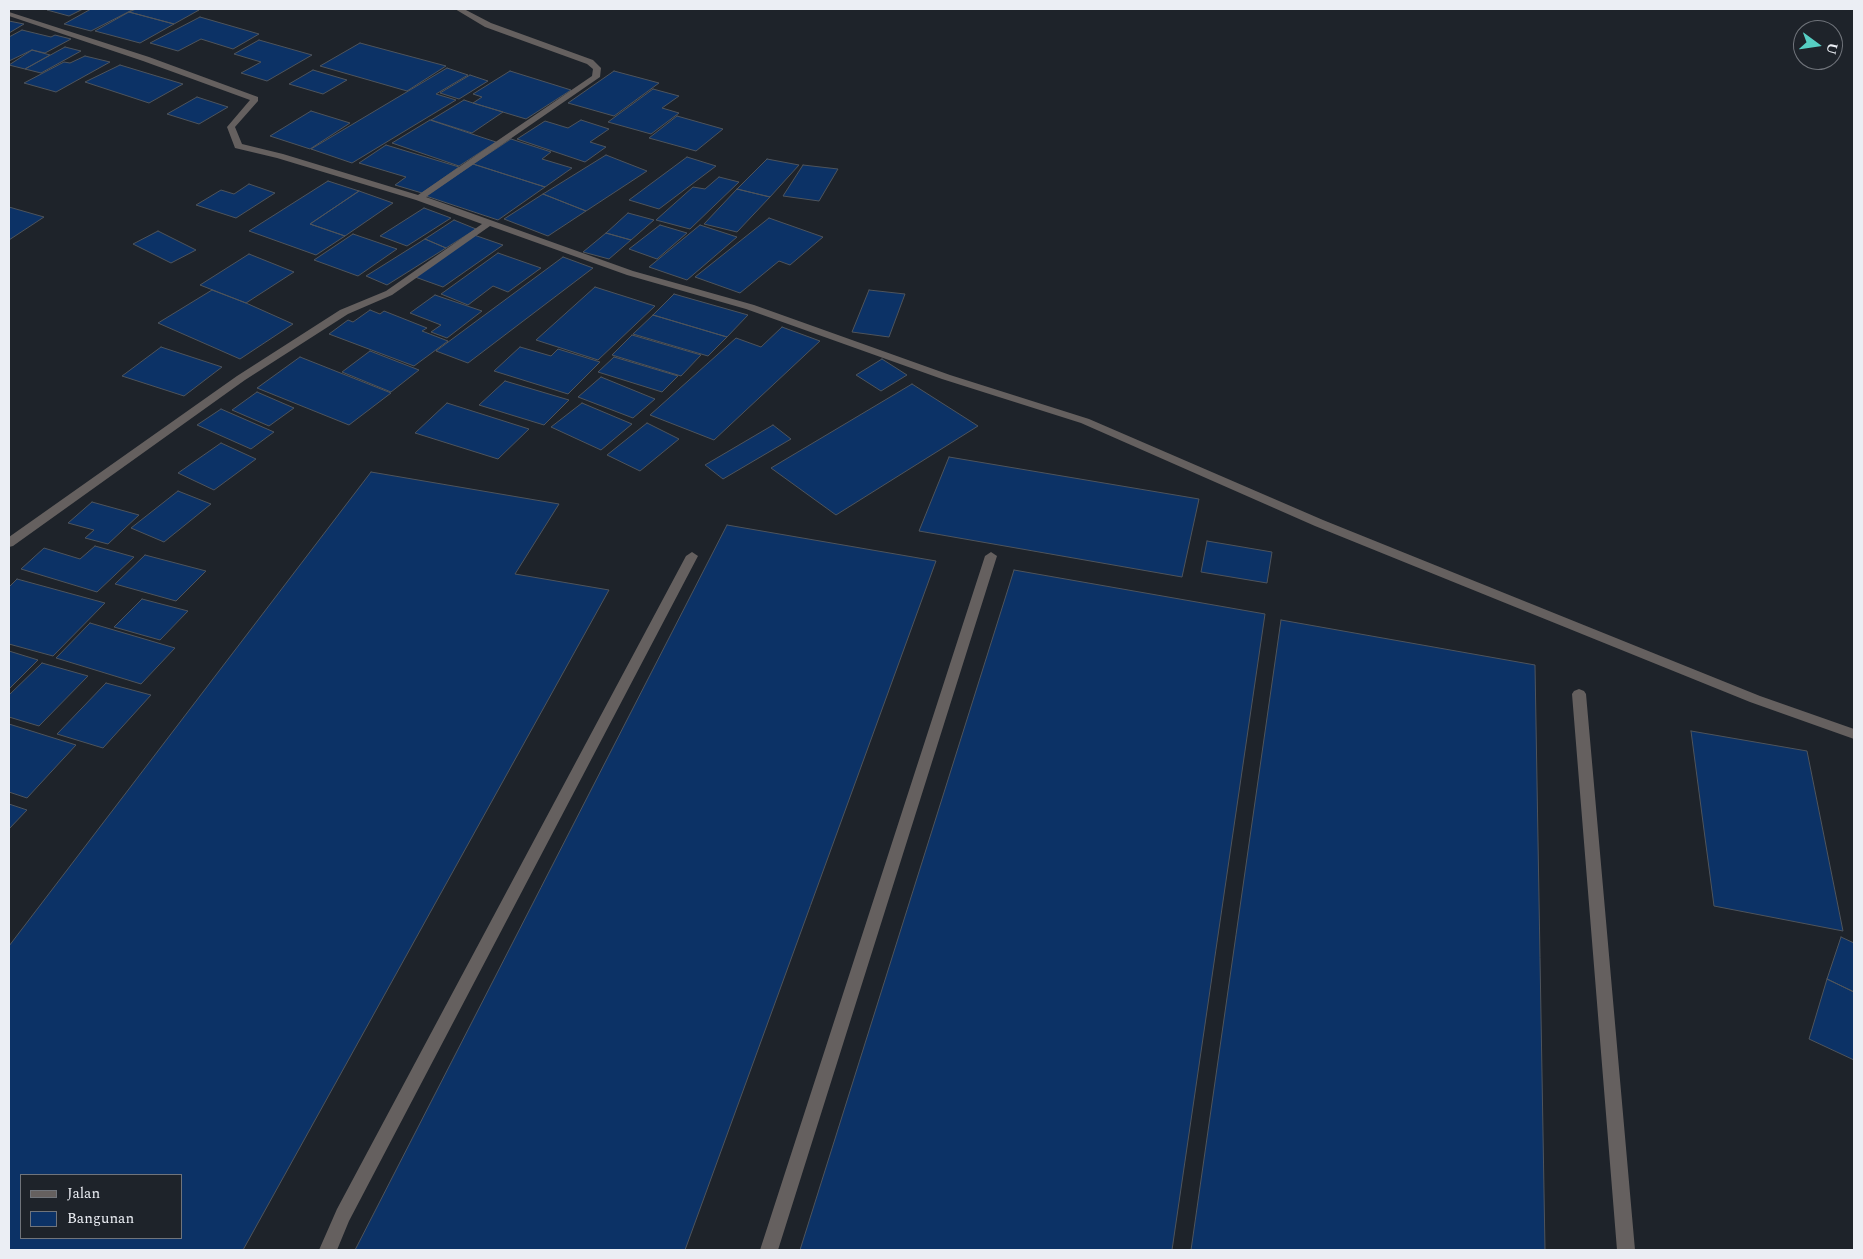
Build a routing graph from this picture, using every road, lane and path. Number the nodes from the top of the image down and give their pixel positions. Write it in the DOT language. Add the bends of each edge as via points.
graph roads {
  1 [pos="459,9"];
  2 [pos="9,14"];
  3 [pos="419,198"];
  4 [pos="489,223"];
  5 [pos="9,542"];
  6 [pos="692,556"];
  7 [pos="991,556"];
  8 [pos="1579,694"];
  9 [pos="1854,734"];
  10 [pos="328,1250"];
  11 [pos="769,1250"];
  12 [pos="1626,1250"];
  1 -- 3 [label="street" via="488,25 590,62 597,68 596,77"];
  2 -- 3 [label="street" via="255,98 231,126 238,146"];
  3 -- 4 [label="street"];
  4 -- 5 [label="street" via="389,293 344,312 241,378"];
  4 -- 9 [label="street" via="630,273 750,307 946,377 1085,421 1319,523 1755,698"];
  6 -- 10 [label="street" via="347,1206"];
  7 -- 11 [label="street"];
  8 -- 12 [label="street"];
}
